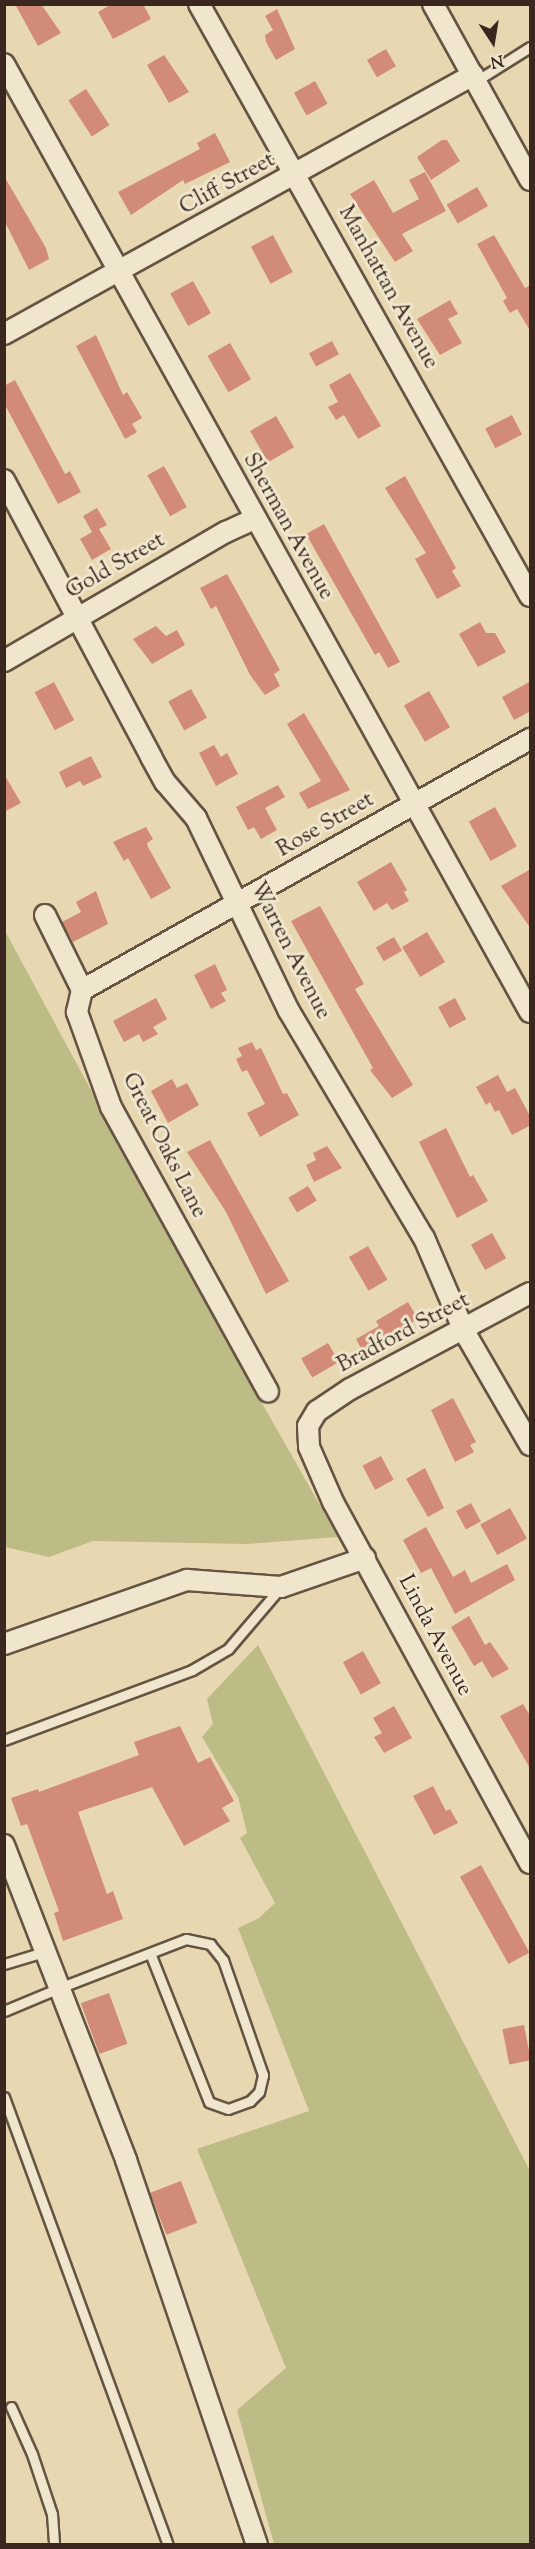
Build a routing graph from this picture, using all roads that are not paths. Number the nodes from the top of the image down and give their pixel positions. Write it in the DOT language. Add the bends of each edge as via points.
graph roads {
  1 [pos="199,4"];
  2 [pos="433,4"];
  3 [pos="531,47"];
  4 [pos="4,64"];
  5 [pos="474,78"];
  6 [pos="296,175"];
  7 [pos="531,180"];
  8 [pos="118,272"];
  9 [pos="4,334"];
  10 [pos="4,480"];
  11 [pos="254,519"];
  12 [pos="531,597"];
  13 [pos="79,616"];
  14 [pos="4,661"];
  15 [pos="531,740"];
  16 [pos="414,804"];
  17 [pos="238,906"];
  18 [pos="45,915"];
  19 [pos="82,990"];
  20 [pos="531,1012"];
  21 [pos="531,1293"];
  22 [pos="464,1331"];
  23 [pos="268,1392"];
  24 [pos="308,1426"];
  25 [pos="531,1445"];
  26 [pos="365,1558"];
  27 [pos="280,1587"];
  28 [pos="4,1644"];
  29 [pos="4,1740"];
  30 [pos="4,1845"];
  31 [pos="531,1863"];
  32 [pos="44,1952"];
  33 [pos="150,1953"];
  34 [pos="4,1964"];
  35 [pos="59,1988"];
  36 [pos="4,2011"];
  37 [pos="4,2097"];
  38 [pos="11,2407"];
  39 [pos="54,2544"];
  40 [pos="168,2544"];
  41 [pos="258,2544"];
  1 -- 6 [label="street, Manhattan Avenue"];
  2 -- 5 [label="street"];
  3 -- 5 [label="lane, Cliff Street"];
  4 -- 8 [label="street, Sherman Avenue"];
  5 -- 6 [label="street, Cliff Street"];
  5 -- 7 [label="street"];
  6 -- 8 [label="street, Cliff Street"];
  6 -- 12 [label="street, Manhattan Avenue"];
  8 -- 9 [label="street, Cliff Street"];
  8 -- 11 [label="street, Sherman Avenue"];
  10 -- 13 [label="street, Warren Avenue"];
  11 -- 13 [label="street, Gold Street"];
  11 -- 16 [label="street, Sherman Avenue"];
  13 -- 14 [label="street, Gold Street"];
  13 -- 17 [label="street, Warren Avenue" via="160,774 196,818"];
  15 -- 16 [label="street, Rose Street"];
  16 -- 17 [label="street, Rose Street"];
  16 -- 20 [label="street, Sherman Avenue"];
  17 -- 19 [label="street, Rose Street"];
  17 -- 22 [label="street, Warren Avenue" via="289,1011 424,1238"];
  18 -- 19 [label="street"];
  19 -- 23 [label="street, Great Oaks Lane" via="77,1012 111,1107"];
  21 -- 22 [label="street, Bradford Street"];
  22 -- 24 [label="street, Bradford Street" via="350,1389 317,1410"];
  22 -- 25 [label="street, Warren Avenue"];
  24 -- 26 [label="street, Linda Avenue" via="309,1447 317,1469"];
  26 -- 27 [label="street"];
  26 -- 31 [label="street, Linda Avenue"];
  27 -- 28 [label="street" via="187,1581"];
  27 -- 29 [label="lane" via="228,1649 192,1670"];
  30 -- 32 [label="street"];
  32 -- 34 [label="lane"];
  32 -- 35 [label="street"];
  33 -- 33 [label="lane" via="186,1939 210,1944 224,1960 263,2075 259,2092 250,2101 228,2109 209,2102"];
  33 -- 35 [label="lane"];
  35 -- 36 [label="lane"];
  35 -- 41 [label="street" via="126,2160"];
  37 -- 40 [label="lane"];
  38 -- 39 [label="lane" via="33,2454 52,2514"];
}
